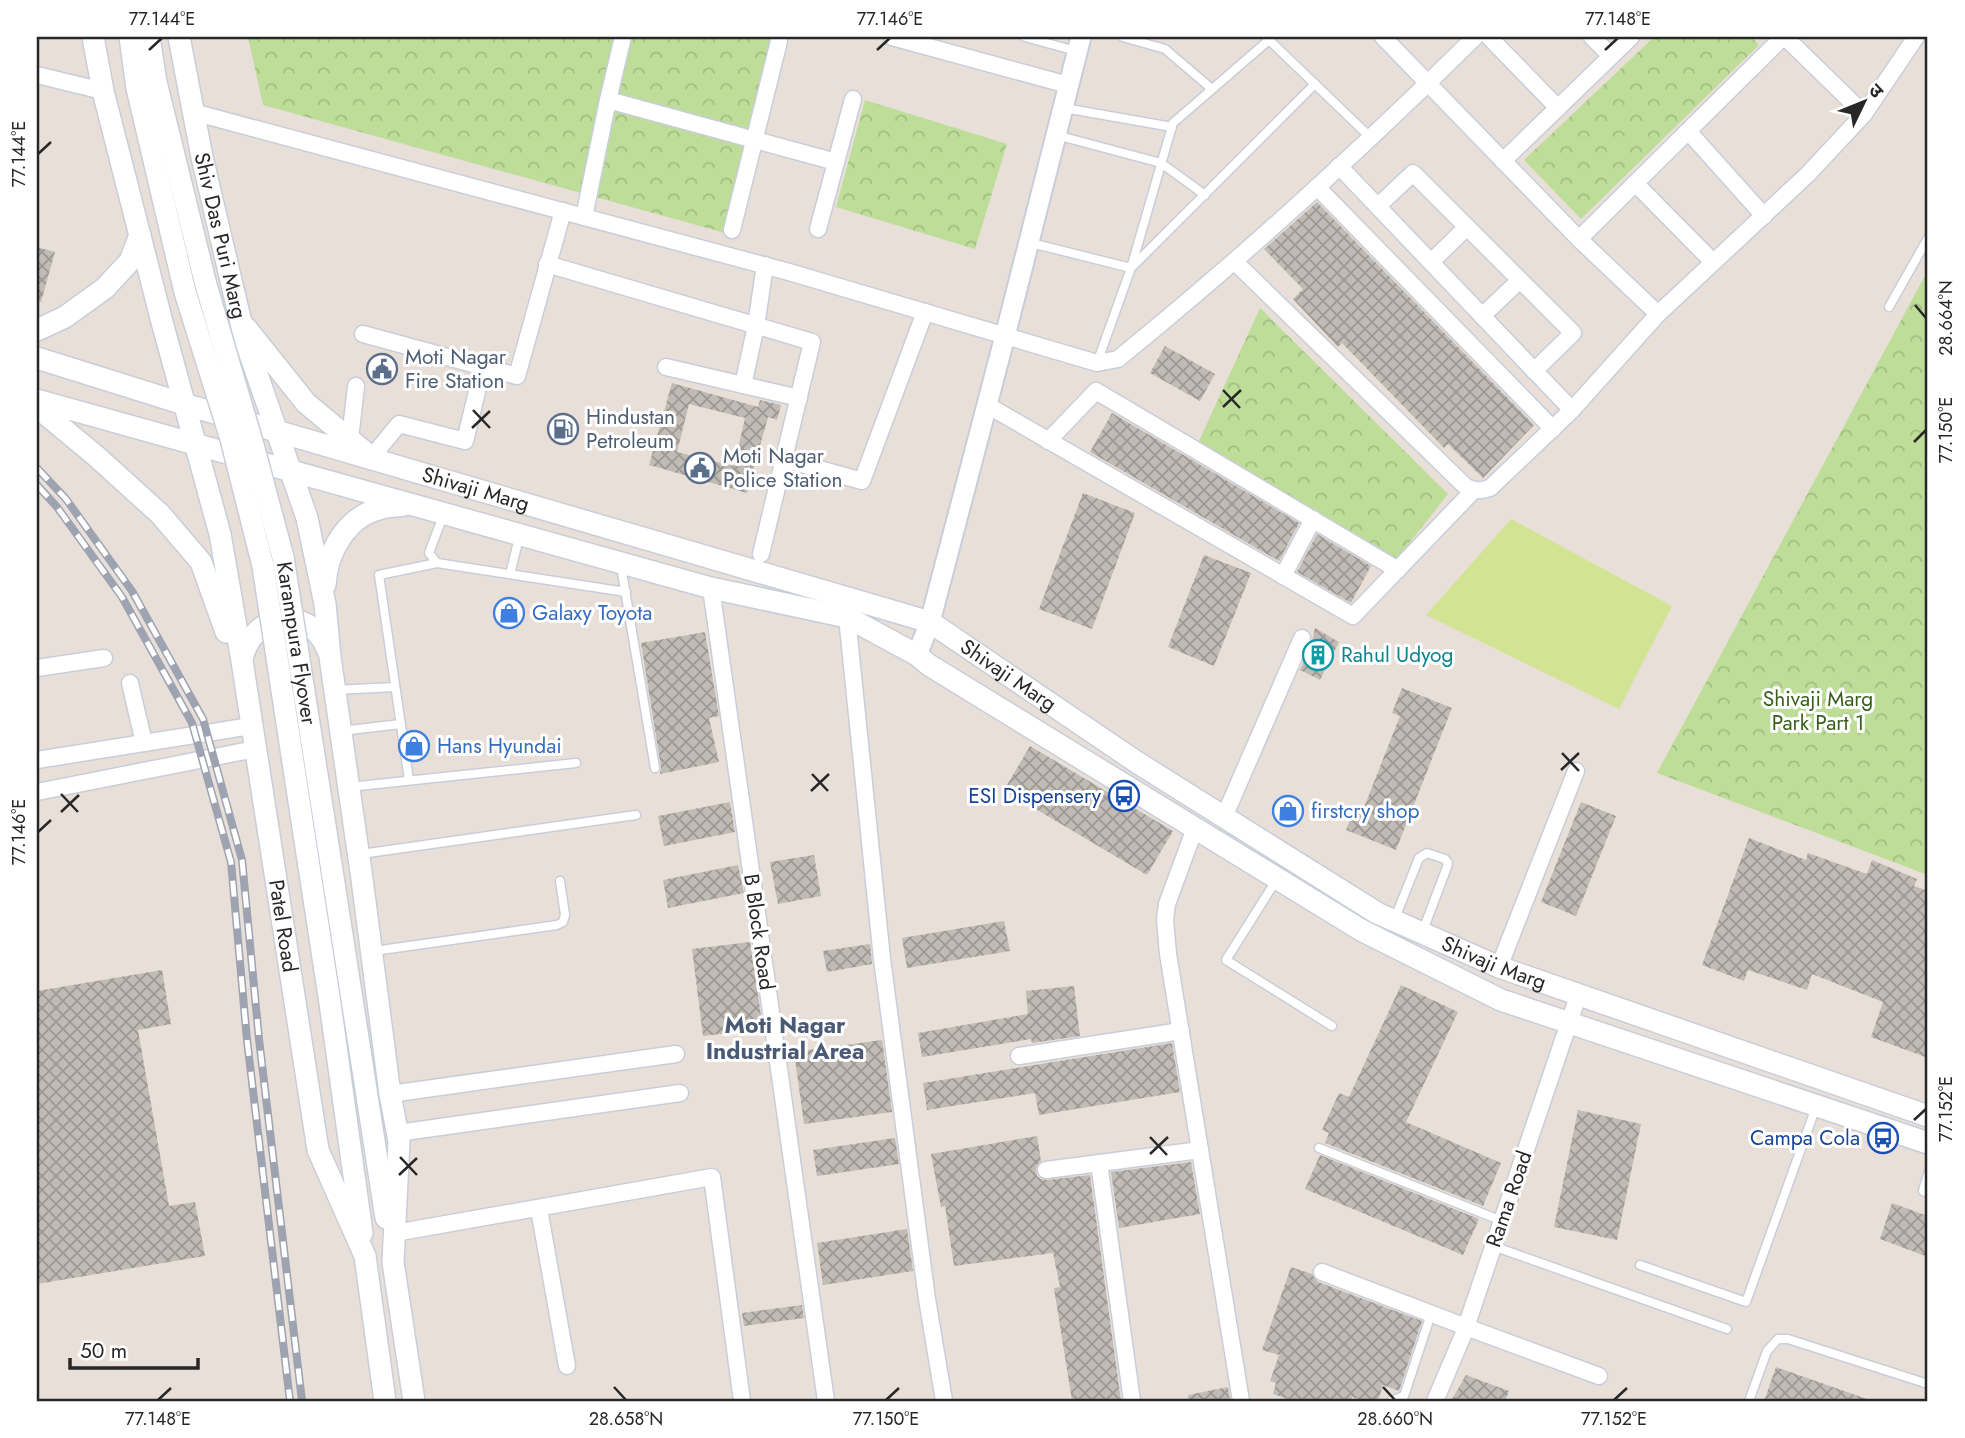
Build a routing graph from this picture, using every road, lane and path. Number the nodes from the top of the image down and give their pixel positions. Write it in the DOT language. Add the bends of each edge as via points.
graph roads {
  1 [pos="93,37"];
  2 [pos="130,37"];
  3 [pos="149,37"];
  4 [pos="179,37"];
  5 [pos="623,37"];
  6 [pos="892,37"];
  7 [pos="1025,37"];
  8 [pos="1123,37"];
  9 [pos="1383,37"];
  10 [pos="1475,37"];
  11 [pos="1489,37"];
  12 [pos="1592,37"];
  13 [pos="1631,37"];
  14 [pos="1784,37"];
  15 [pos="1916,37"];
  16 [pos="1267,38"];
  17 [pos="779,41"];
  18 [pos="928,41"];
  19 [pos="1079,44"];
  20 [pos="1611,56"];
  21 [pos="37,75"];
  22 [pos="1429,83"];
  23 [pos="1315,84"];
  24 [pos="146,85"];
  25 [pos="1068,85"];
  26 [pos="1212,89"];
  27 [pos="103,91"];
  28 [pos="853,99"];
  29 [pos="608,100"];
  30 [pos="1062,108"];
  31 [pos="1558,108"];
  32 [pos="193,112"];
  33 [pos="1864,114"];
  34 [pos="1171,127"];
  35 [pos="1688,131"];
  36 [pos="1056,135"];
  37 [pos="1370,137"];
  38 [pos="754,140"];
  39 [pos="202,157"];
  40 [pos="1503,161"];
  41 [pos="836,162"];
  42 [pos="1161,163"];
  43 [pos="1339,166"];
  44 [pos="122,168"];
  45 [pos="1635,183"];
  46 [pos="1317,187"];
  47 [pos="1205,195"];
  48 [pos="1378,206"];
  49 [pos="563,211"];
  50 [pos="1764,216"];
  51 [pos="584,217"];
  52 [pos="1467,227"];
  53 [pos="818,229"];
  54 [pos="732,230"];
  55 [pos="139,235"];
  56 [pos="1928,238"];
  57 [pos="1579,239"];
  58 [pos="1029,242"];
  59 [pos="1235,262"];
  60 [pos="1431,262"];
  61 [pos="1713,262"];
  62 [pos="547,264"];
  63 [pos="765,265"];
  64 [pos="1131,268"];
  65 [pos="1520,280"];
  66 [pos="1889,307"];
  67 [pos="925,313"];
  68 [pos="1658,314"];
  69 [pos="1482,316"];
  70 [pos="240,321"];
  71 [pos="756,326"];
  72 [pos="37,330"];
  73 [pos="363,334"];
  74 [pos="1005,336"];
  75 [pos="37,358"];
  76 [pos="1097,363"];
  77 [pos="483,367"];
  78 [pos="666,367"];
  79 [pos="1534,371"];
  80 [pos="743,385"];
  81 [pos="356,386"];
  82 [pos="799,398"];
  83 [pos="37,400"];
  84 [pos="184,404"];
  85 [pos="987,405"];
  86 [pos="37,407"];
  87 [pos="1572,410"];
  88 [pos="1553,429"];
  89 [pos="277,430"];
  90 [pos="350,439"];
  91 [pos="1048,440"];
  92 [pos="195,444"];
  93 [pos="371,458"];
  94 [pos="784,459"];
  95 [pos="291,471"];
  96 [pos="1473,491"];
  97 [pos="410,504"];
  98 [pos="444,514"];
  99 [pos="1313,519"];
  100 [pos="520,535"];
  101 [pos="761,554"];
  102 [pos="437,563"];
  103 [pos="621,563"];
  104 [pos="1398,570"];
  105 [pos="510,575"];
  106 [pos="1283,576"];
  107 [pos="710,588"];
  108 [pos="626,592"];
  109 [pos="325,604"];
  110 [pos="847,617"];
  111 [pos="930,622"];
  112 [pos="1302,638"];
  113 [pos="917,655"];
  114 [pos="330,657"];
  115 [pos="104,658"];
  116 [pos="242,661"];
  117 [pos="37,668"];
  118 [pos="130,683"];
  119 [pos="244,684"];
  120 [pos="395,687"];
  121 [pos="335,690"];
  122 [pos="401,723"];
  123 [pos="251,726"];
  124 [pos="341,731"];
  125 [pos="144,743"];
  126 [pos="255,749"];
  127 [pos="37,760"];
  128 [pos="576,763"];
  129 [pos="655,768"];
  130 [pos="1576,771"];
  131 [pos="410,780"];
  132 [pos="349,787"];
  133 [pos="37,792"];
  134 [pos="636,815"];
  135 [pos="1224,817"];
  136 [pos="1195,828"];
  137 [pos="315,833"];
  138 [pos="358,854"];
  139 [pos="1277,879"];
  140 [pos="560,881"];
  141 [pos="1394,921"];
  142 [pos="1422,933"];
  143 [pos="371,952"];
  144 [pos="1499,967"];
  145 [pos="1578,996"];
  146 [pos="1569,1022"];
  147 [pos="1332,1026"];
  148 [pos="1181,1031"];
  149 [pos="676,1054"];
  150 [pos="1019,1056"];
  151 [pos="680,1093"];
  152 [pos="390,1094"];
  153 [pos="1816,1106"];
  154 [pos="1928,1116"];
  155 [pos="398,1133"];
  156 [pos="1928,1143"];
  157 [pos="1319,1148"];
  158 [pos="1200,1150"];
  159 [pos="1099,1163"];
  160 [pos="1046,1170"];
  161 [pos="1928,1174"];
  162 [pos="1928,1193"];
  163 [pos="539,1209"];
  164 [pos="1502,1221"];
  165 [pos="394,1233"];
  166 [pos="1493,1246"];
  167 [pos="365,1256"];
  168 [pos="393,1262"];
  169 [pos="1640,1265"];
  170 [pos="1322,1272"];
  171 [pos="1431,1314"];
  172 [pos="1466,1327"];
  173 [pos="1727,1329"];
  174 [pos="566,1366"];
  175 [pos="1599,1376"];
  176 [pos="1928,1384"];
  177 [pos="385,1401"];
  178 [pos="414,1401"];
  179 [pos="742,1401"];
  180 [pos="826,1401"];
  181 [pos="944,1401"];
  182 [pos="1132,1401"];
  183 [pos="1241,1401"];
  184 [pos="1391,1401"];
  185 [pos="1435,1401"];
  186 [pos="1749,1401"];
  1 -- 27 [label="main road"];
  2 -- 24 [label="main road, Karampura Flyover"];
  3 -- 24 [label="main road, Karampura Flyover"];
  4 -- 32 [label="main road, Shiv Das Puri Marg"];
  5 -- 29 [label="street"];
  6 -- 18 [label="street"];
  7 -- 19 [label="lane"];
  8 -- 26 [label="lane" via="1164,49"];
  9 -- 22 [label="street"];
  10 -- 22 [label="street"];
  11 -- 31 [label="street"];
  12 -- 20 [label="street"];
  13 -- 20 [label="street"];
  14 -- 33 [label="street"];
  14 -- 35 [label="street"];
  15 -- 33 [label="street"];
  16 -- 23 [label="lane"];
  16 -- 26 [label="lane"];
  17 -- 38 [label="street"];
  18 -- 25 [label="street"];
  19 -- 25 [label="street"];
  20 -- 31 [label="street"];
  21 -- 27 [label="street"];
  22 -- 37 [label="street"];
  22 -- 40 [label="street"];
  23 -- 37 [label="lane"];
  23 -- 47 [label="lane"];
  24 -- 137 [label="main road, Karampura Flyover, bridge" via="284,557"];
  25 -- 30 [label="street"];
  26 -- 34 [label="lane"];
  27 -- 44 [label="main road"];
  28 -- 41 [label="street"];
  29 -- 38 [label="street"];
  29 -- 51 [label="street"];
  30 -- 34 [label="lane"];
  30 -- 36 [label="street"];
  31 -- 40 [label="street"];
  32 -- 39 [label="main road, Shiv Das Puri Marg"];
  32 -- 49 [label="street"];
  33 -- 50 [label="street"];
  34 -- 42 [label="lane"];
  35 -- 45 [label="street"];
  35 -- 50 [label="street"];
  36 -- 42 [label="lane"];
  36 -- 58 [label="street"];
  37 -- 43 [label="street"];
  38 -- 41 [label="street"];
  38 -- 54 [label="street"];
  39 -- 44 [label="main road"];
  39 -- 70 [label="main road, Shiv Das Puri Marg"];
  40 -- 57 [label="street"];
  41 -- 53 [label="street"];
  42 -- 47 [label="lane"];
  42 -- 64 [label="lane"];
  43 -- 46 [label="street"];
  43 -- 48 [label="street"];
  44 -- 55 [label="main road"];
  45 -- 57 [label="street"];
  45 -- 61 [label="street"];
  46 -- 59 [label="street"];
  46 -- 88 [label="street"];
  47 -- 64 [label="lane"];
  48 -- 52 [label="street" via="1413,173"];
  48 -- 60 [label="street"];
  49 -- 51 [label="street"];
  49 -- 62 [label="street"];
  50 -- 61 [label="street"];
  51 -- 63 [label="street"];
  52 -- 60 [label="street"];
  52 -- 65 [label="street"];
  55 -- 72 [label="main road" via="130,261 105,288 65,317"];
  55 -- 84 [label="main road"];
  56 -- 66 [label="lane"];
  57 -- 68 [label="street"];
  58 -- 64 [label="lane"];
  58 -- 74 [label="street"];
  59 -- 76 [label="street" via="1118,359"];
  59 -- 96 [label="street"];
  60 -- 69 [label="street"];
  61 -- 68 [label="street"];
  62 -- 71 [label="street"];
  62 -- 77 [label="street" via="517,376"];
  63 -- 67 [label="street"];
  63 -- 71 [label="street"];
  64 -- 76 [label="lane"];
  65 -- 69 [label="street"];
  65 -- 79 [label="street" via="1573,332"];
  67 -- 74 [label="street"];
  67 -- 94 [label="street" via="862,481"];
  68 -- 87 [label="street"];
  69 -- 79 [label="street"];
  70 -- 89 [label="main road, Shiv Das Puri Marg"];
  70 -- 90 [label="main road" via="306,403"];
  71 -- 80 [label="street"];
  71 -- 82 [label="street" via="812,342"];
  73 -- 77 [label="street"];
  74 -- 76 [label="street"];
  74 -- 85 [label="street"];
  75 -- 84 [label="main road, Shivaji Marg"];
  77 -- 93 [label="street" via="465,440 399,424"];
  78 -- 80 [label="street"];
  79 -- 87 [label="street"];
  80 -- 82 [label="street"];
  81 -- 90 [label="street"];
  82 -- 94 [label="street"];
  83 -- 92 [label="main road, Shivaji Marg"];
  84 -- 89 [label="main road, Shivaji Marg"];
  84 -- 92 [label="main road, Patel Road"];
  85 -- 91 [label="street"];
  85 -- 111 [label="street"];
  86 -- 119 [label="main road" via="160,514 201,562"];
  87 -- 88 [label="street"];
  88 -- 96 [label="street" via="1490,488"];
  89 -- 93 [label="main road, Shivaji Marg"];
  89 -- 95 [label="main road, Shiv Das Puri Marg"];
  90 -- 93 [label="main road"];
  91 -- 99 [label="street" via="1096,391"];
  91 -- 106 [label="street"];
  92 -- 95 [label="main road, Shivaji Marg"];
  92 -- 116 [label="main road, Patel Road" via="220,534"];
  93 -- 111 [label="main road, Shivaji Marg"];
  94 -- 101 [label="street"];
  95 -- 97 [label="main road, Shivaji Marg"];
  95 -- 109 [label="main road" via="307,519"];
  96 -- 104 [label="street"];
  97 -- 98 [label="main road, Shivaji Marg"];
  97 -- 109 [label="main road" via="364,515 342,534 328,563"];
  98 -- 100 [label="main road, Shivaji Marg"];
  98 -- 102 [label="lane" via="429,553"];
  99 -- 104 [label="street"];
  99 -- 106 [label="street"];
  100 -- 103 [label="main road, Shivaji Marg"];
  100 -- 105 [label="lane"];
  102 -- 105 [label="lane"];
  102 -- 120 [label="lane" via="379,575"];
  103 -- 107 [label="main road, Shivaji Marg"];
  103 -- 108 [label="lane"];
  104 -- 106 [label="street" via="1353,616"];
  105 -- 108 [label="lane"];
  107 -- 110 [label="main road, Shivaji Marg"];
  107 -- 180 [label="street, B Block Road"];
  108 -- 129 [label="lane"];
  109 -- 114 [label="main road"];
  110 -- 113 [label="main road, Shivaji Marg"];
  110 -- 181 [label="street" via="881,959"];
  111 -- 113 [label="street"];
  111 -- 135 [label="main road, Shivaji Marg"];
  112 -- 135 [label="street"];
  113 -- 136 [label="main road, Shivaji Marg"];
  114 -- 116 [label="main road" via="325,641 314,629 284,619 255,631 245,645"];
  114 -- 121 [label="main road"];
  115 -- 117 [label="street"];
  116 -- 119 [label="main road, Patel Road"];
  118 -- 125 [label="street"];
  119 -- 123 [label="main road, Patel Road"];
  120 -- 121 [label="lane"];
  120 -- 122 [label="lane"];
  121 -- 124 [label="main road"];
  122 -- 124 [label="lane"];
  122 -- 131 [label="lane"];
  123 -- 125 [label="street"];
  123 -- 126 [label="main road, Patel Road"];
  124 -- 132 [label="main road"];
  125 -- 127 [label="street"];
  126 -- 133 [label="street"];
  126 -- 167 [label="main road, Patel Road" via="318,1150"];
  128 -- 131 [label="lane"];
  130 -- 144 [label="street"];
  131 -- 132 [label="lane"];
  132 -- 138 [label="main road"];
  134 -- 138 [label="lane"];
  135 -- 141 [label="main road, Shivaji Marg"];
  136 -- 139 [label="main road, Shivaji Marg"];
  136 -- 148 [label="street" via="1171,890 1165,920"];
  137 -- 167 [label="main road, Karampura Flyover" via="330,1003"];
  137 -- 168 [label="main road, Karampura Flyover"];
  138 -- 143 [label="main road"];
  139 -- 146 [label="main road, Shivaji Marg" via="1361,930 1501,1000"];
  139 -- 147 [label="lane" via="1226,960"];
  140 -- 143 [label="lane" via="565,915 557,925"];
  141 -- 142 [label="main road, Shivaji Marg"];
  141 -- 142 [label="lane" via="1419,858 1427,853 1445,859 1447,867"];
  142 -- 144 [label="main road, Shivaji Marg"];
  143 -- 152 [label="main road"];
  144 -- 145 [label="main road, Shivaji Marg"];
  145 -- 146 [label="street, Rama Road"];
  145 -- 154 [label="main road, Shivaji Marg"];
  146 -- 153 [label="main road, Shivaji Marg"];
  146 -- 164 [label="street, Rama Road"];
  148 -- 150 [label="street"];
  148 -- 158 [label="street"];
  149 -- 152 [label="street"];
  151 -- 155 [label="street"];
  152 -- 155 [label="main road"];
  153 -- 156 [label="main road, Shivaji Marg"];
  153 -- 169 [label="lane" via="1746,1302"];
  155 -- 165 [label="main road"];
  157 -- 164 [label="lane"];
  158 -- 159 [label="street"];
  158 -- 183 [label="street"];
  159 -- 160 [label="street"];
  159 -- 182 [label="street"];
  161 -- 162 [label="lane" via="1923,1191"];
  163 -- 165 [label="street"];
  163 -- 174 [label="street"];
  163 -- 179 [label="street" via="712,1177"];
  164 -- 166 [label="street, Rama Road"];
  165 -- 168 [label="main road"];
  166 -- 172 [label="street, Rama Road"];
  166 -- 173 [label="lane"];
  167 -- 177 [label="main road, Patel Road"];
  168 -- 178 [label="main road"];
  170 -- 171 [label="street"];
  171 -- 172 [label="street"];
  171 -- 184 [label="lane" via="1404,1396"];
  172 -- 175 [label="street"];
  172 -- 185 [label="street, Rama Road"];
  176 -- 186 [label="lane" via="1778,1339 1767,1351"];
}
